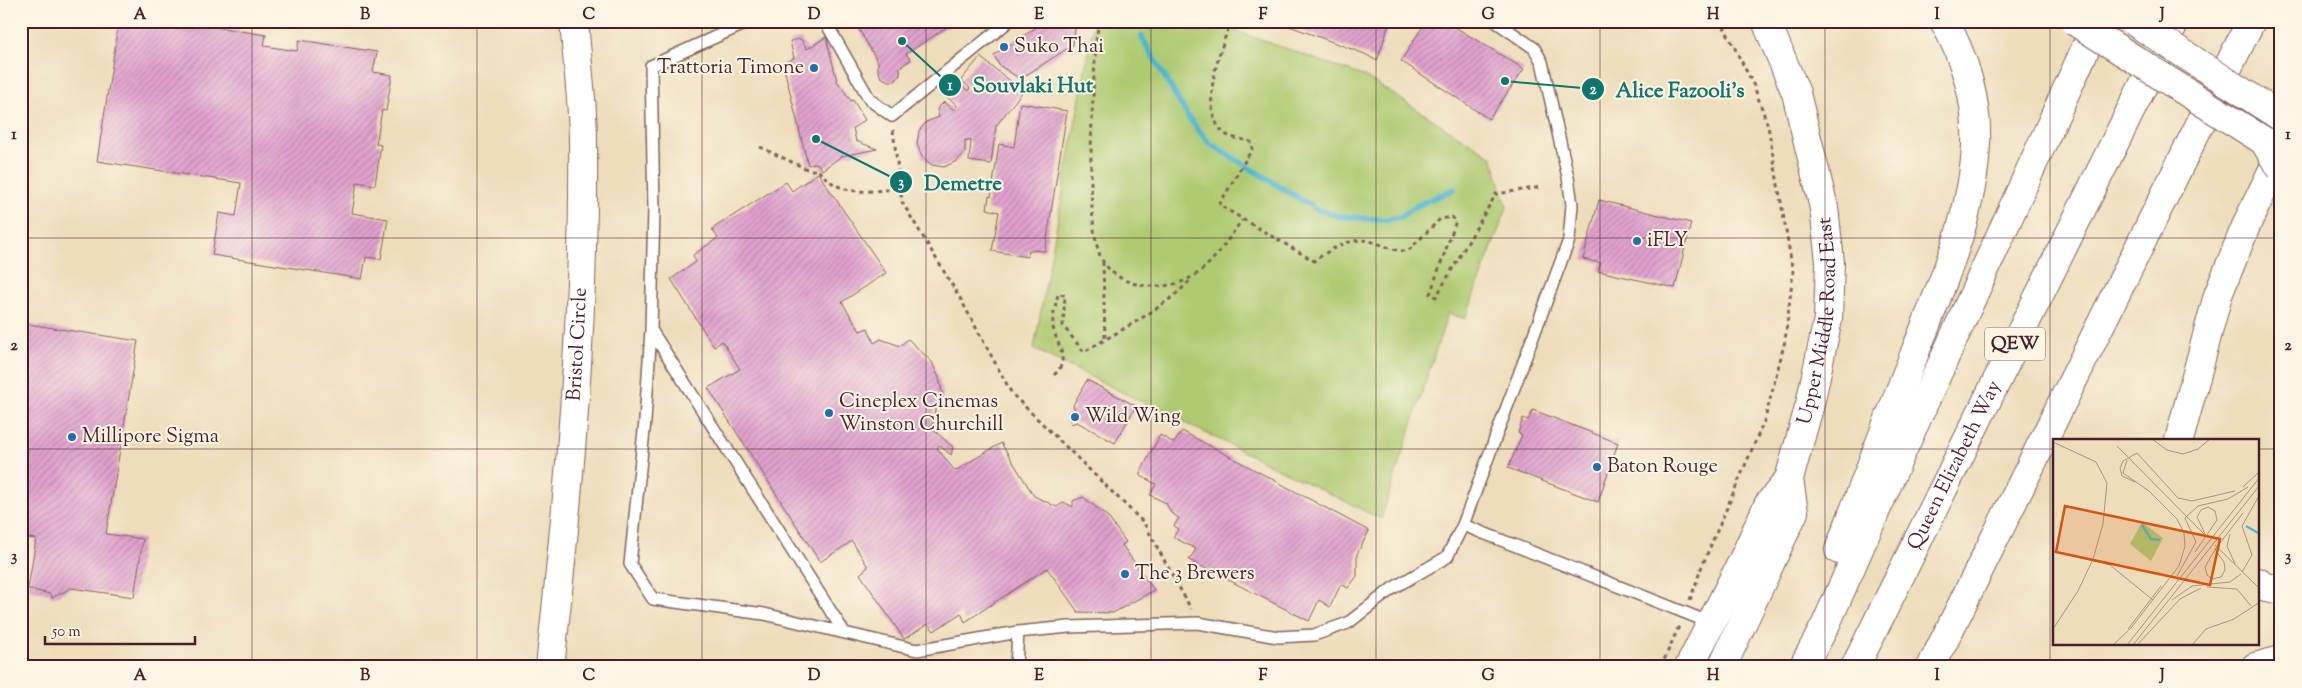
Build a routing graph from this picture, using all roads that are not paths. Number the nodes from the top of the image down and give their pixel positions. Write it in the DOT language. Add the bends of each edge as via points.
graph roads {
  1 [pos="574,21"];
  2 [pos="742,21"];
  3 [pos="824,21"];
  4 [pos="1009,21"];
  5 [pos="1495,21"];
  6 [pos="1766,21"];
  7 [pos="1944,21"];
  8 [pos="2074,21"];
  9 [pos="2098,21"];
  10 [pos="2133,21"];
  11 [pos="2175,21"];
  12 [pos="2251,21"];
  13 [pos="2281,117"];
  14 [pos="2272,147"];
  15 [pos="2281,170"];
  16 [pos="651,330"];
  17 [pos="2179,439"];
  18 [pos="1789,478"];
  19 [pos="1463,525"];
  20 [pos="2260,583"];
  21 [pos="2281,590"];
  22 [pos="1711,622"];
  23 [pos="844,632"];
  24 [pos="1018,632"];
  25 [pos="2281,660"];
  26 [pos="550,667"];
  27 [pos="1016,667"];
  28 [pos="1689,667"];
  29 [pos="1722,667"];
  30 [pos="1802,667"];
  31 [pos="1855,667"];
  32 [pos="1932,667"];
  33 [pos="2255,667"];
  1 -- 26 [label="main road, Bristol Circle" via="583,141 580,325 568,504"];
  2 -- 16 [label="lane" via="744,24 651,66 654,209"];
  3 -- 4 [label="lane" via="870,100 892,116"];
  5 -- 19 [label="lane" via="1534,48 1542,62 1572,205 1569,240"];
  6 -- 18 [label="main road, Upper Middle Road East" via="1796,93 1811,148 1824,208 1830,262 1828,319 1810,404"];
  7 -- 30 [label="main road" via="1965,68 1975,117 1976,144 1969,194 1931,311 1814,619"];
  8 -- 14 [label="main road, bridge"];
  9 -- 30 [label="main road" via="1826,624"];
  10 -- 13 [label="main road, bridge"];
  11 -- 31 [label="main road, Queen Elizabeth Way / QEW"];
  12 -- 32 [label="main road"];
  14 -- 15 [label="main road, bridge"];
  14 -- 17 [label="main road" via="2248,221 2218,295"];
  16 -- 23 [label="lane"];
  16 -- 23 [label="lane" via="630,564 653,599 764,614"];
  18 -- 22 [label="main road, Upper Middle Road East" via="1768,504"];
  18 -- 29 [label="main road, Upper Middle Road East" via="1794,512"];
  19 -- 22 [label="lane"];
  19 -- 24 [label="lane" via="1447,557 1392,588 1348,624 1314,635 1278,637 1198,623"];
  20 -- 21 [label="main road"];
  22 -- 28 [label="main road, Upper Middle Road East"];
  23 -- 24 [label="lane" via="917,650"];
  24 -- 27 [label="lane"];
  25 -- 33 [label="main road"];
}
